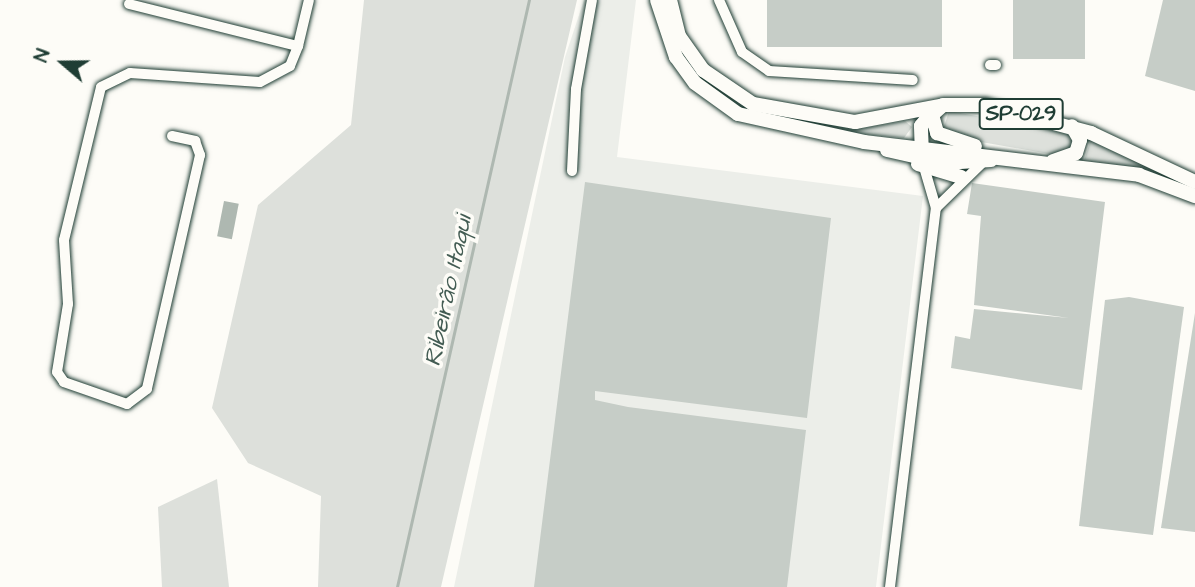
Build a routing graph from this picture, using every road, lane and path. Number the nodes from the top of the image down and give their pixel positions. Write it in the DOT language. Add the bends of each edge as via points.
graph roads {
  1 [pos="309,0"];
  2 [pos="593,0"];
  3 [pos="657,0"];
  4 [pos="670,0"];
  5 [pos="719,0"];
  6 [pos="128,4"];
  7 [pos="298,46"];
  8 [pos="913,80"];
  9 [pos="939,108"];
  10 [pos="1072,126"];
  11 [pos="172,136"];
  12 [pos="864,142"];
  13 [pos="1010,157"];
  14 [pos="922,158"];
  15 [pos="985,161"];
  16 [pos="1045,162"];
  17 [pos="572,171"];
  18 [pos="961,177"];
  19 [pos="1195,182"];
  20 [pos="1195,196"];
  21 [pos="936,208"];
  22 [pos="890,587"];
  1 -- 7 [label="street"];
  2 -- 17 [label="street" via="576,89"];
  3 -- 12 [label="highway, SP-029" via="676,57 716,102 769,124"];
  4 -- 9 [label="highway, SP-029" via="680,36 703,71 753,104 855,122"];
  5 -- 8 [label="street" via="742,52 769,71"];
  6 -- 7 [label="street"];
  7 -- 11 [label="street" via="290,66 260,82 130,73 101,86 64,240 68,304 57,372 64,382 127,404 147,389 200,155 195,141"];
  9 -- 10 [label="highway, SP-029" via="985,105"];
  9 -- 13 [label="highway, SP-029" via="942,136"];
  9 -- 14 [label="highway" via="922,122"];
  10 -- 16 [label="highway, SP-029" via="1080,140 1076,153"];
  10 -- 19 [label="highway, SP-029"];
  12 -- 14 [label="highway, SP-029"];
  12 -- 14 [label="highway, SP-029"];
  13 -- 14 [label="highway, SP-029"];
  13 -- 15 [label="highway, SP-029"];
  13 -- 16 [label="highway, SP-029"];
  14 -- 15 [label="highway, SP-029"];
  14 -- 18 [label="highway, SP-029"];
  14 -- 21 [label="street"];
  15 -- 18 [label="street"];
  16 -- 20 [label="highway, SP-029" via="1139,175"];
  18 -- 21 [label="street"];
  21 -- 22 [label="street"];
}
